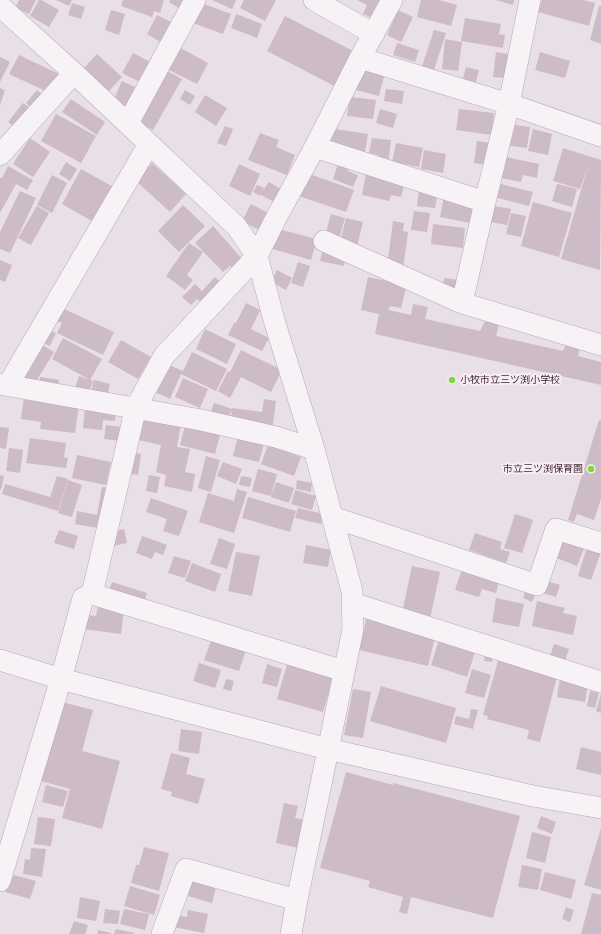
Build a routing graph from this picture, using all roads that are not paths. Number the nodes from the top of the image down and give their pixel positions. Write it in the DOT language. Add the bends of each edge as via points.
graph roads {
  1 [pos="195,0"];
  2 [pos="314,0"];
  3 [pos="392,0"];
  4 [pos="530,0"];
  5 [pos="0,6"];
  6 [pos="374,34"];
  7 [pos="360,58"];
  8 [pos="74,73"];
  9 [pos="509,104"];
  10 [pos="128,123"];
  11 [pos="601,136"];
  12 [pos="149,144"];
  13 [pos="316,147"];
  14 [pos="0,155"];
  15 [pos="485,202"];
  16 [pos="324,241"];
  17 [pos="257,256"];
  18 [pos="462,303"];
  19 [pos="601,345"];
  20 [pos="4,384"];
  21 [pos="136,408"];
  22 [pos="314,449"];
  23 [pos="332,518"];
  24 [pos="601,543"];
  25 [pos="92,594"];
  26 [pos="352,603"];
  27 [pos="0,660"];
  28 [pos="344,671"];
  29 [pos="61,679"];
  30 [pos="601,682"];
  31 [pos="328,749"];
  32 [pos="601,808"];
  33 [pos="0,881"];
  34 [pos="296,900"];
  35 [pos="162,934"];
  36 [pos="291,934"];
  1 -- 10 [label="street"];
  2 -- 6 [label="street"];
  3 -- 6 [label="street"];
  4 -- 9 [label="street"];
  5 -- 8 [label="street"];
  6 -- 7 [label="street"];
  7 -- 9 [label="street"];
  7 -- 13 [label="street"];
  8 -- 10 [label="street"];
  8 -- 14 [label="street"];
  9 -- 11 [label="street"];
  9 -- 15 [label="street"];
  10 -- 12 [label="street"];
  12 -- 17 [label="street" via="236,226"];
  12 -- 20 [label="street"];
  13 -- 15 [label="street"];
  13 -- 17 [label="street"];
  15 -- 18 [label="street"];
  16 -- 18 [label="street"];
  17 -- 21 [label="street" via="164,356"];
  17 -- 22 [label="street"];
  18 -- 19 [label="street"];
  20 -- 21 [label="street"];
  21 -- 22 [label="street" via="276,437"];
  21 -- 25 [label="street"];
  22 -- 23 [label="street"];
  23 -- 24 [label="street" via="537,585 556,529"];
  23 -- 26 [label="street" via="352,591"];
  25 -- 28 [label="street"];
  25 -- 29 [label="street" via="83,598"];
  26 -- 28 [label="street" via="353,629"];
  26 -- 30 [label="street"];
  27 -- 29 [label="street"];
  28 -- 31 [label="street"];
  29 -- 31 [label="street"];
  29 -- 33 [label="street"];
  31 -- 32 [label="street" via="540,798"];
  31 -- 34 [label="street"];
  34 -- 35 [label="street" via="186,869"];
  34 -- 36 [label="street"];
}
